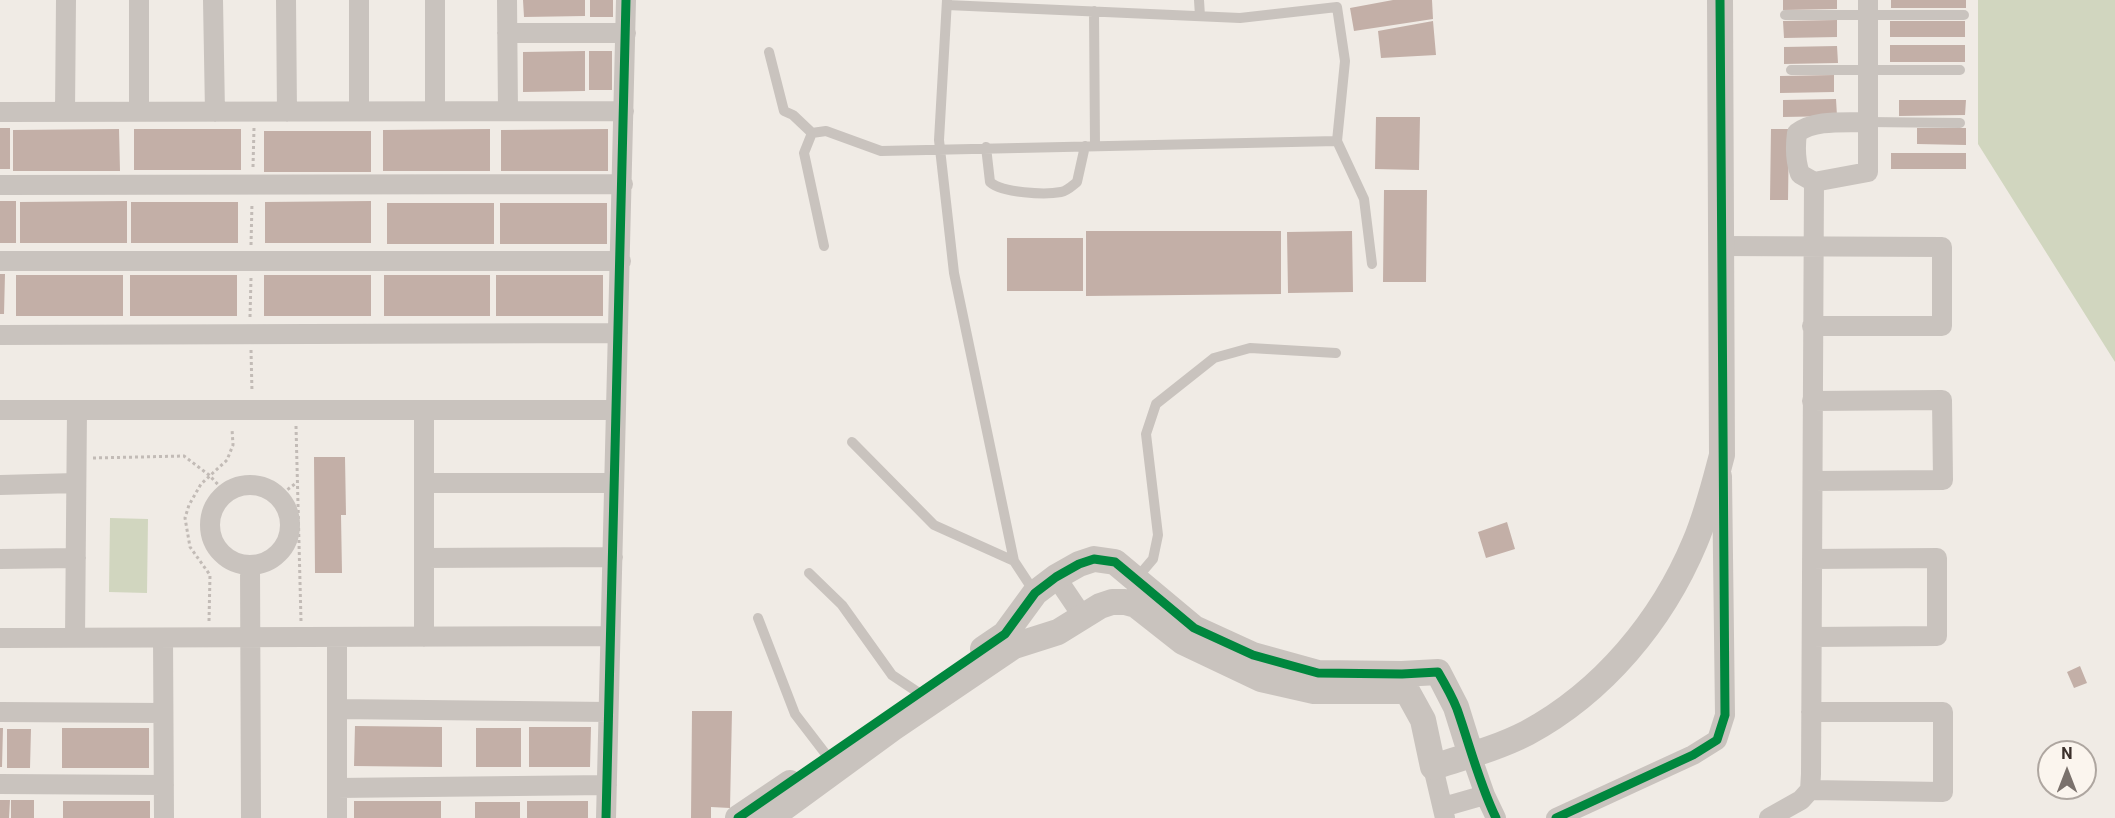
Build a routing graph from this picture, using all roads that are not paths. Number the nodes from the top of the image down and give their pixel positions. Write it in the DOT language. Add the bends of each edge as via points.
graph roads {
  1 [pos="66,0"];
  2 [pos="139,0"];
  3 [pos="213,0"];
  4 [pos="286,0"];
  5 [pos="359,0"];
  6 [pos="435,0"];
  7 [pos="507,0"];
  8 [pos="626,0"];
  9 [pos="1198,0"];
  10 [pos="1720,0"];
  11 [pos="947,3"];
  12 [pos="1868,8"];
  13 [pos="1094,11"];
  14 [pos="1785,15"];
  15 [pos="1964,15"];
  16 [pos="1200,16"];
  17 [pos="507,33"];
  18 [pos="626,33"];
  19 [pos="769,52"];
  20 [pos="1868,69"];
  21 [pos="1791,70"];
  22 [pos="1960,70"];
  23 [pos="359,111"];
  24 [pos="435,111"];
  25 [pos="508,111"];
  26 [pos="624,111"];
  27 [pos="0,112"];
  28 [pos="65,112"];
  29 [pos="140,112"];
  30 [pos="215,112"];
  31 [pos="287,112"];
  32 [pos="1868,122"];
  33 [pos="1960,123"];
  34 [pos="812,133"];
  35 [pos="1337,141"];
  36 [pos="1090,146"];
  37 [pos="986,147"];
  38 [pos="940,148"];
  39 [pos="1814,182"];
  40 [pos="623,184"];
  41 [pos="0,185"];
  42 [pos="824,246"];
  43 [pos="1722,246"];
  44 [pos="1813,246"];
  45 [pos="0,261"];
  46 [pos="621,261"];
  47 [pos="1372,264"];
  48 [pos="1812,326"];
  49 [pos="618,333"];
  50 [pos="0,335"];
  51 [pos="1336,353"];
  52 [pos="1812,401"];
  53 [pos="0,410"];
  54 [pos="77,410"];
  55 [pos="424,410"];
  56 [pos="616,410"];
  57 [pos="852,442"];
  58 [pos="1722,455"];
  59 [pos="1813,481"];
  60 [pos="76,483"];
  61 [pos="424,483"];
  62 [pos="614,483"];
  63 [pos="0,485"];
  64 [pos="613,557"];
  65 [pos="76,558"];
  66 [pos="424,558"];
  67 [pos="0,559"];
  68 [pos="1812,559"];
  69 [pos="1014,561"];
  70 [pos="250,566"];
  71 [pos="808,573"];
  72 [pos="1056,577"];
  73 [pos="1124,591"];
  74 [pos="1035,593"];
  75 [pos="1020,614"];
  76 [pos="1083,617"];
  77 [pos="758,618"];
  78 [pos="610,636"];
  79 [pos="337,637"];
  80 [pos="424,637"];
  81 [pos="1041,637"];
  82 [pos="1812,637"];
  83 [pos="0,638"];
  84 [pos="75,638"];
  85 [pos="163,638"];
  86 [pos="251,638"];
  87 [pos="919,693"];
  88 [pos="337,710"];
  89 [pos="0,712"];
  90 [pos="608,712"];
  91 [pos="1811,712"];
  92 [pos="163,714"];
  93 [pos="1471,755"];
  94 [pos="833,763"];
  95 [pos="1433,767"];
  96 [pos="0,784"];
  97 [pos="164,785"];
  98 [pos="607,785"];
  99 [pos="337,788"];
  100 [pos="1810,790"];
  101 [pos="1485,795"];
  102 [pos="1444,813"];
  103 [pos="164,818"];
  104 [pos="251,818"];
  105 [pos="337,818"];
  106 [pos="606,818"];
  107 [pos="738,818"];
  108 [pos="770,818"];
  109 [pos="1496,818"];
  110 [pos="1556,818"];
  111 [pos="1769,818"];
  1 -- 28 [label="street"];
  2 -- 29 [label="street"];
  3 -- 30 [label="street"];
  4 -- 31 [label="street"];
  5 -- 23 [label="street"];
  6 -- 24 [label="street"];
  7 -- 17 [label="street"];
  8 -- 18 [label="street"];
  9 -- 16 [label="lane"];
  10 -- 43 [label="street"];
  11 -- 13 [label="lane"];
  11 -- 38 [label="lane"];
  12 -- 14 [label="lane"];
  12 -- 15 [label="lane"];
  12 -- 20 [label="street"];
  13 -- 16 [label="lane"];
  13 -- 36 [label="lane"];
  16 -- 35 [label="lane" via="1240,18 1337,7 1345,61"];
  17 -- 18 [label="street"];
  17 -- 25 [label="street"];
  18 -- 26 [label="street"];
  19 -- 34 [label="lane" via="784,111 794,114"];
  20 -- 21 [label="lane"];
  20 -- 22 [label="lane"];
  20 -- 32 [label="street"];
  23 -- 24 [label="street"];
  23 -- 31 [label="street"];
  24 -- 25 [label="street"];
  25 -- 26 [label="street"];
  26 -- 40 [label="street"];
  27 -- 28 [label="street"];
  28 -- 29 [label="street"];
  29 -- 30 [label="street"];
  30 -- 31 [label="street"];
  32 -- 33 [label="lane"];
  32 -- 39 [label="street" via="1868,172"];
  32 -- 39 [label="street" via="1821,124 1797,133 1800,174"];
  34 -- 38 [label="lane" via="826,131 881,151"];
  34 -- 42 [label="lane" via="804,153"];
  35 -- 36 [label="lane"];
  35 -- 47 [label="lane" via="1364,199"];
  36 -- 37 [label="lane"];
  36 -- 37 [label="lane" via="1077,182 1062,192 995,187 990,182"];
  37 -- 38 [label="lane"];
  38 -- 69 [label="lane" via="954,273"];
  39 -- 44 [label="street"];
  40 -- 41 [label="street"];
  40 -- 46 [label="street"];
  43 -- 44 [label="street"];
  43 -- 58 [label="street"];
  44 -- 48 [label="street"];
  44 -- 48 [label="street" via="1942,247 1942,326"];
  45 -- 46 [label="street"];
  46 -- 49 [label="street"];
  48 -- 52 [label="street"];
  49 -- 50 [label="street"];
  49 -- 56 [label="street"];
  51 -- 73 [label="lane" via="1250,348 1214,358 1156,404 1146,434 1158,535 1153,558"];
  52 -- 59 [label="street"];
  52 -- 59 [label="street" via="1942,400 1943,434 1943,480"];
  53 -- 54 [label="street"];
  54 -- 55 [label="street"];
  54 -- 60 [label="street"];
  55 -- 56 [label="street"];
  55 -- 61 [label="street"];
  56 -- 62 [label="street"];
  57 -- 69 [label="lane" via="934,525"];
  58 -- 93 [label="street" via="1696,542 1665,604 1646,629 1602,677 1553,717 1525,734"];
  58 -- 110 [label="street" via="1725,715 1717,740 1693,755"];
  59 -- 68 [label="street"];
  60 -- 63 [label="street"];
  60 -- 65 [label="street"];
  61 -- 62 [label="street"];
  61 -- 66 [label="street"];
  62 -- 64 [label="street"];
  64 -- 66 [label="street"];
  64 -- 78 [label="street"];
  65 -- 67 [label="street"];
  65 -- 84 [label="street"];
  66 -- 80 [label="street"];
  68 -- 82 [label="street"];
  68 -- 82 [label="street" via="1937,558 1937,636"];
  69 -- 74 [label="lane"];
  70 -- 70 [label="street" via="270,560 285,545 290,525 289,515 278,497 260,486 250,485 226,493 210,515 210,536 221,554"];
  70 -- 86 [label="street"];
  71 -- 87 [label="lane" via="842,606 892,675"];
  72 -- 73 [label="street" via="1094,559 1115,562"];
  72 -- 74 [label="street"];
  72 -- 76 [label="street"];
  73 -- 76 [label="street"];
  73 -- 93 [label="street" via="1253,655 1318,673 1438,672 1456,707"];
  73 -- 95 [label="street" via="1125,602 1136,605 1183,642 1261,679 1314,692 1407,691 1423,720"];
  74 -- 75 [label="street"];
  75 -- 81 [label="street"];
  75 -- 87 [label="street" via="1005,634"];
  76 -- 81 [label="street"];
  77 -- 94 [label="lane" via="795,714"];
  78 -- 80 [label="street"];
  78 -- 90 [label="street"];
  79 -- 80 [label="street"];
  79 -- 86 [label="street"];
  79 -- 88 [label="street"];
  81 -- 94 [label="street" via="1014,646"];
  82 -- 91 [label="street"];
  83 -- 84 [label="street"];
  84 -- 85 [label="street"];
  85 -- 86 [label="street"];
  85 -- 92 [label="street"];
  86 -- 104 [label="street"];
  87 -- 94 [label="street"];
  88 -- 90 [label="street"];
  88 -- 99 [label="street"];
  89 -- 92 [label="street"];
  90 -- 98 [label="street"];
  91 -- 100 [label="street"];
  91 -- 100 [label="street" via="1944,712 1944,792"];
  92 -- 97 [label="street"];
  93 -- 95 [label="street"];
  93 -- 101 [label="street"];
  94 -- 107 [label="street"];
  94 -- 108 [label="street"];
  95 -- 102 [label="street"];
  96 -- 97 [label="street"];
  97 -- 103 [label="street"];
  98 -- 99 [label="street"];
  98 -- 106 [label="street"];
  99 -- 105 [label="street"];
  100 -- 111 [label="street" via="1790,808"];
  101 -- 102 [label="street"];
  101 -- 109 [label="street"];
}
